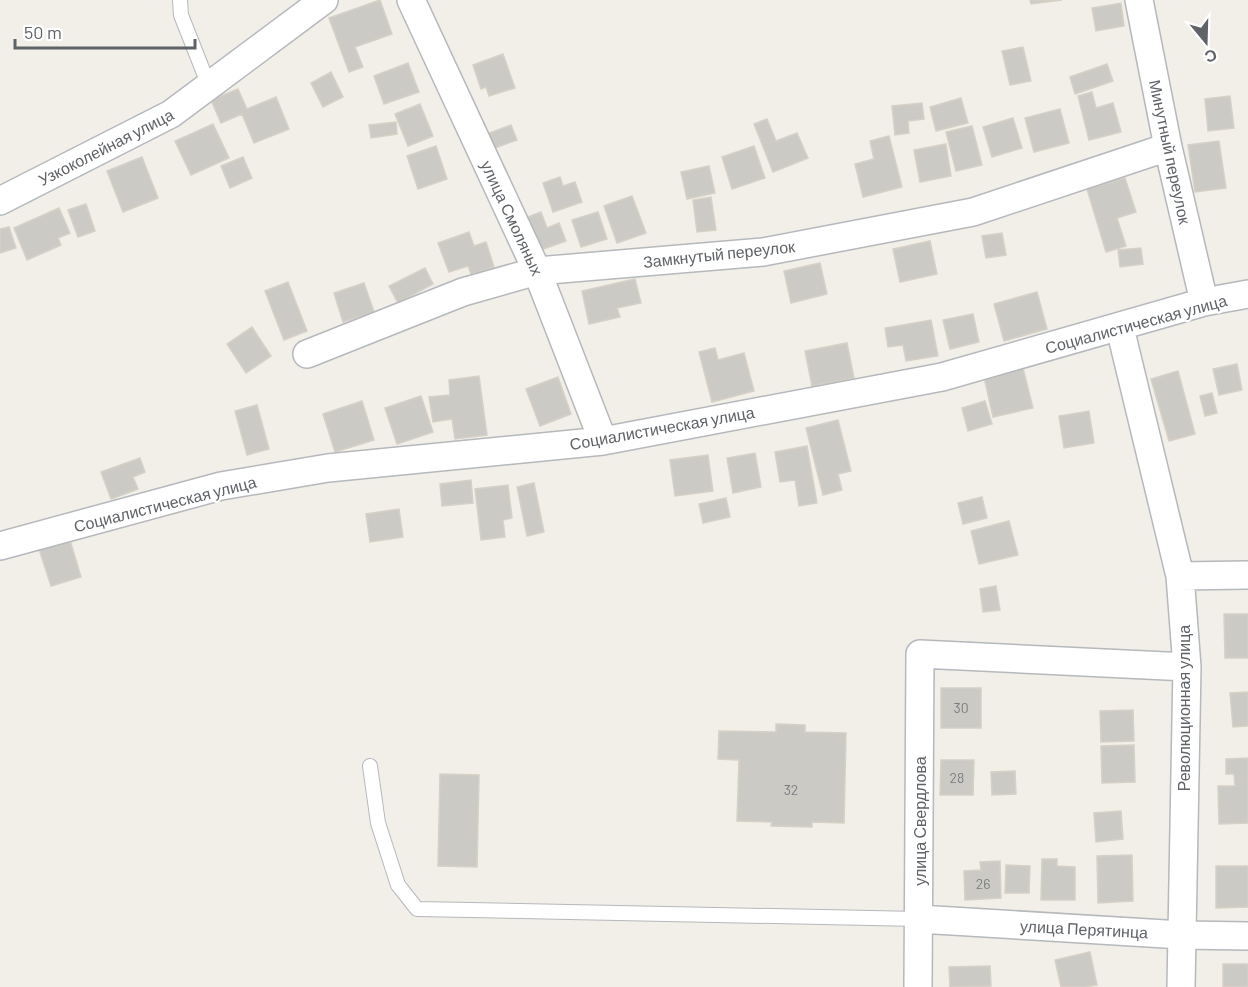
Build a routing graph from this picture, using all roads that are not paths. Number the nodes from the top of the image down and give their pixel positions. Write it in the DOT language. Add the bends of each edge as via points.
graph roads {
  1 [pos="180,0"];
  2 [pos="324,0"];
  3 [pos="411,0"];
  4 [pos="1139,0"];
  5 [pos="209,86"];
  6 [pos="1168,147"];
  7 [pos="0,201"];
  8 [pos="537,271"];
  9 [pos="1248,294"];
  10 [pos="1204,302"];
  11 [pos="1120,328"];
  12 [pos="307,354"];
  13 [pos="603,441"];
  14 [pos="0,546"];
  15 [pos="1248,575"];
  16 [pos="1180,576"];
  17 [pos="1187,667"];
  18 [pos="370,766"];
  19 [pos="920,919"];
  20 [pos="1182,935"];
  21 [pos="1248,936"];
  22 [pos="918,987"];
  23 [pos="1181,987"];
  1 -- 5 [label="lane" via="181,15"];
  2 -- 5 [label="street, Узкоколейная улица"];
  3 -- 8 [label="street, улица Смоляных"];
  4 -- 6 [label="street, Минутный переулок"];
  5 -- 7 [label="street, Узкоколейная улица" via="171,114"];
  6 -- 8 [label="street, Замкнутый переулок" via="973,212 763,252"];
  6 -- 10 [label="street, Минутный переулок"];
  8 -- 12 [label="street, Замкнутый переулок" via="463,292"];
  8 -- 13 [label="street, улица Смоляных"];
  9 -- 10 [label="street, Социалистическая улица"];
  10 -- 11 [label="street, Социалистическая улица"];
  11 -- 13 [label="street, Социалистическая улица" via="942,377"];
  11 -- 16 [label="street, Революционная улица"];
  13 -- 14 [label="street, Социалистическая улица" via="328,468 221,486"];
  15 -- 16 [label="street"];
  16 -- 17 [label="street, Революционная улица"];
  17 -- 19 [label="street, улица Свердлова" via="920,654"];
  17 -- 20 [label="street, Революционная улица"];
  18 -- 19 [label="lane" via="378,823 399,885 417,909"];
  19 -- 20 [label="street, улица Перятинца"];
  19 -- 22 [label="street, улица Свердлова"];
  20 -- 21 [label="street, улица Перятинца"];
  20 -- 23 [label="street, Революционная улица"];
}
